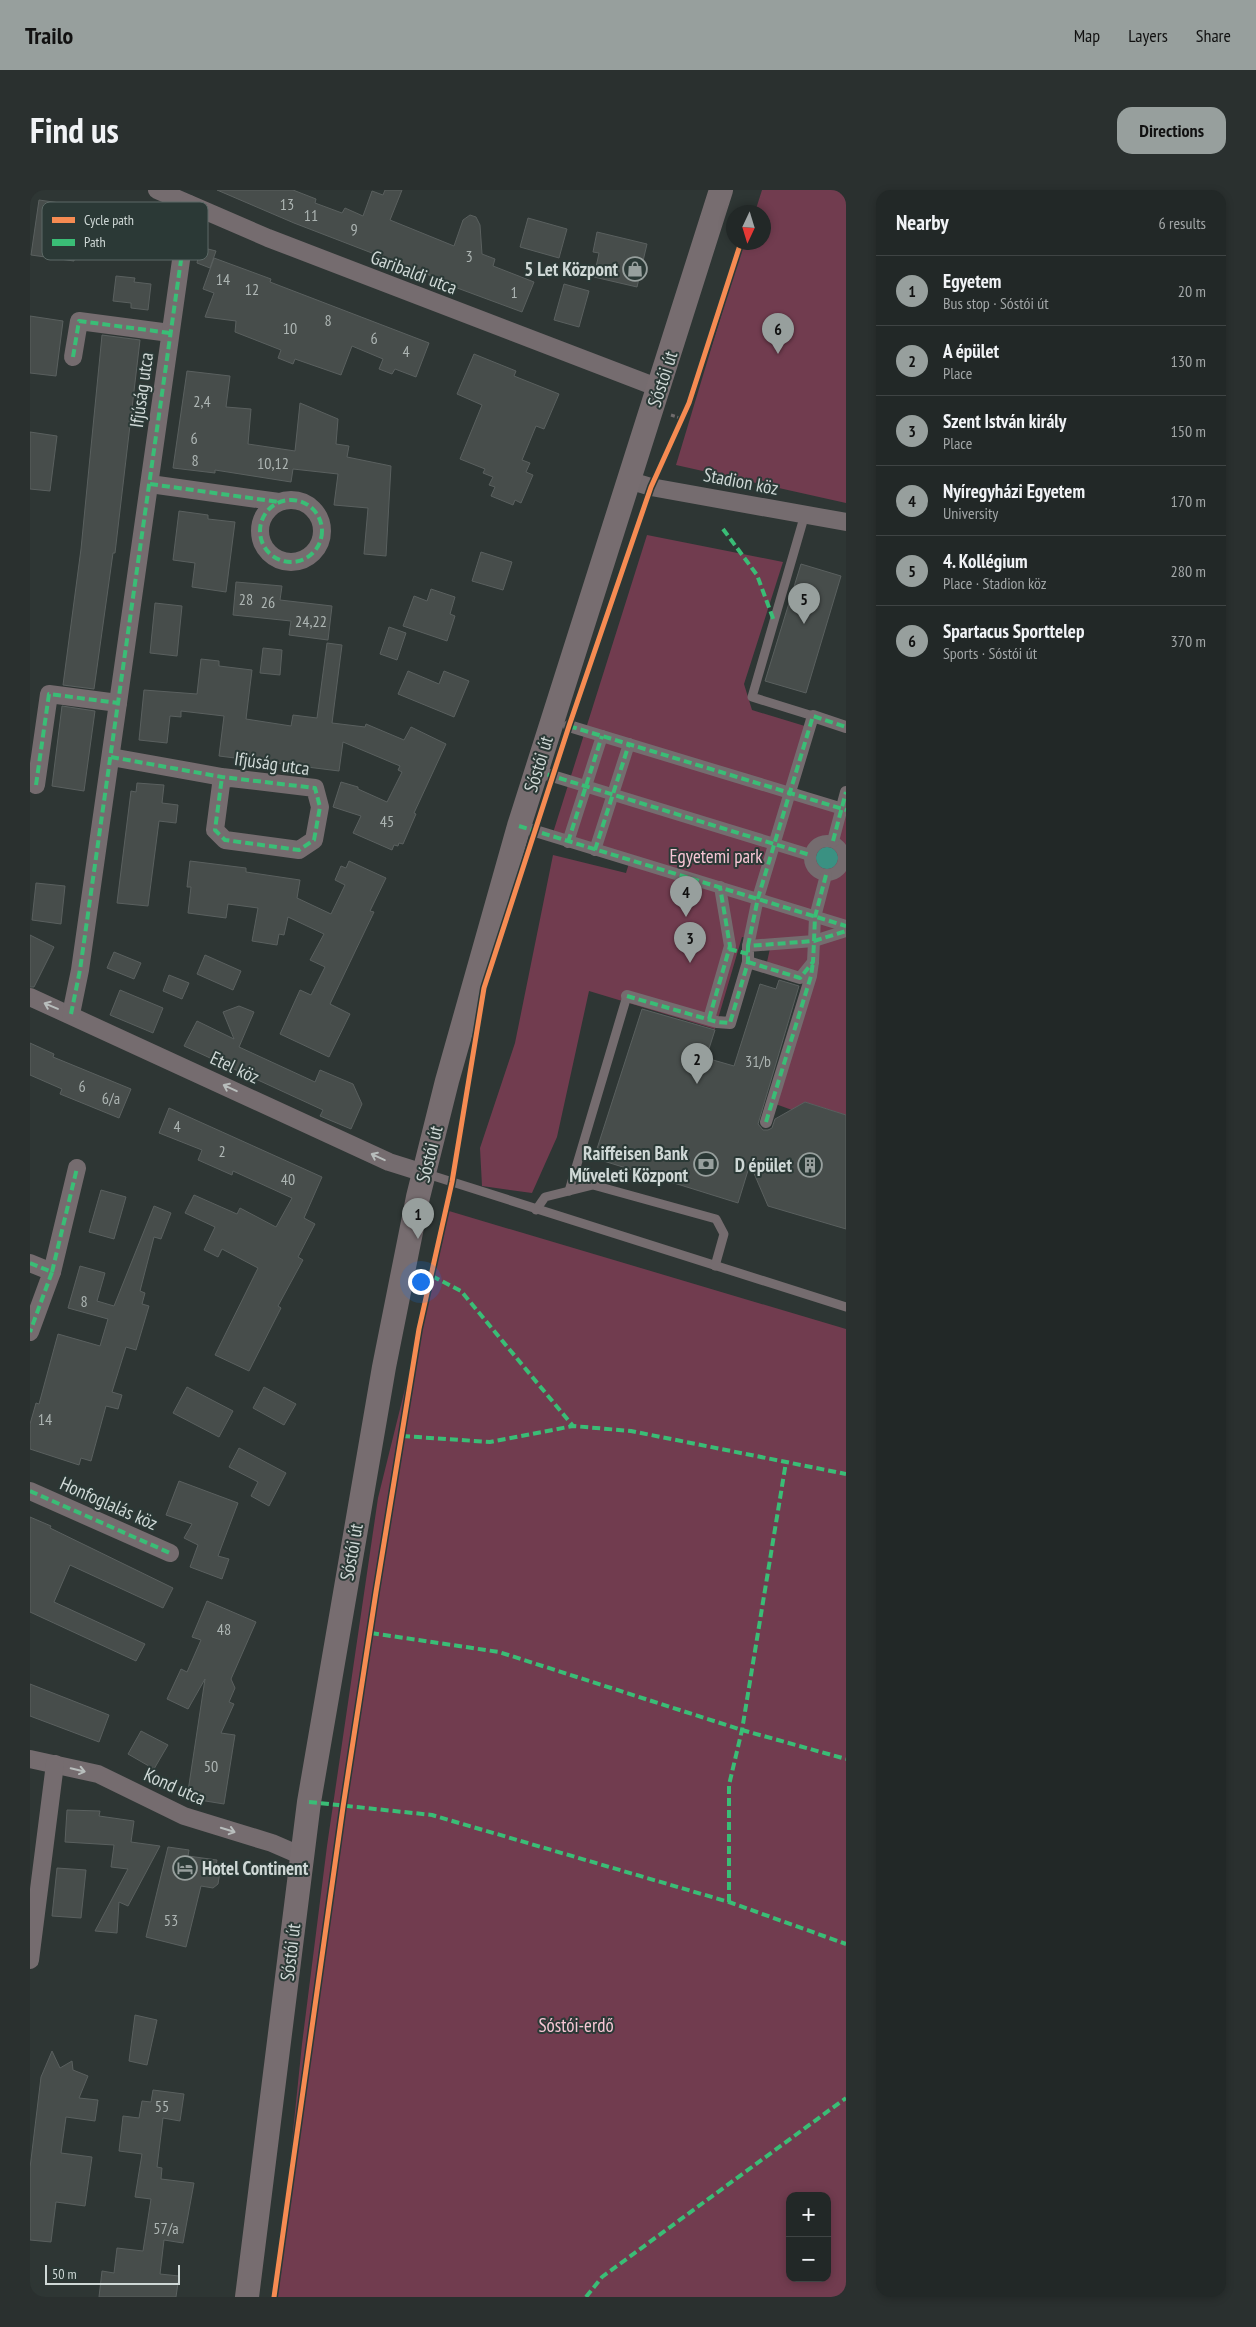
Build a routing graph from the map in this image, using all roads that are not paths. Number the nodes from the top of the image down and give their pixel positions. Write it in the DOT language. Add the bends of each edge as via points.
graph roads {
  1 [pos="157,190"];
  2 [pos="721,190"];
  3 [pos="184,202"];
  4 [pos="208,212"];
  5 [pos="181,260"];
  6 [pos="170,333"];
  7 [pos="73,357"];
  8 [pos="659,388"];
  9 [pos="628,480"];
  10 [pos="150,484"];
  11 [pos="279,502"];
  12 [pos="805,514"];
  13 [pos="846,522"];
  14 [pos="118,703"];
  15 [pos="813,716"];
  16 [pos="569,726"];
  17 [pos="846,727"];
  18 [pos="602,736"];
  19 [pos="630,744"];
  20 [pos="111,757"];
  21 [pos="536,771"];
  22 [pos="222,777"];
  23 [pos="36,785"];
  24 [pos="585,786"];
  25 [pos="846,792"];
  26 [pos="790,793"];
  27 [pos="613,794"];
  28 [pos="844,810"];
  29 [pos="519,826"];
  30 [pos="833,841"];
  31 [pos="568,842"];
  32 [pos="774,843"];
  33 [pos="595,850"];
  34 [pos="810,855"];
  35 [pos="826,875"];
  36 [pos="720,887"];
  37 [pos="758,898"];
  38 [pos="815,917"];
  39 [pos="846,926"];
  40 [pos="846,930"];
  41 [pos="814,941"];
  42 [pos="729,949"];
  43 [pos="748,954"];
  44 [pos="813,962"];
  45 [pos="627,996"];
  46 [pos="30,997"];
  47 [pos="71,1014"];
  48 [pos="709,1019"];
  49 [pos="766,1122"];
  50 [pos="77,1168"];
  51 [pos="424,1173"];
  52 [pos="569,1191"];
  53 [pos="536,1210"];
  54 [pos="30,1263"];
  55 [pos="715,1266"];
  56 [pos="52,1272"];
  57 [pos="846,1307"];
  58 [pos="30,1332"];
  59 [pos="30,1491"];
  60 [pos="170,1553"];
  61 [pos="30,1759"];
  62 [pos="55,1764"];
  63 [pos="302,1856"];
  64 [pos="30,1960"];
  65 [pos="247,2297"];
  1 -- 3 [label="street, Garibaldi utca"];
  2 -- 8 [label="main road, Sóstói út"];
  4 -- 8 [label="street, Garibaldi utca"];
  5 -- 6 [label="street, Ifjúság utca"];
  6 -- 7 [label="street, Ifjúság utca" via="79,321"];
  6 -- 10 [label="street, Ifjúság utca"];
  8 -- 9 [label="main road, Sóstói út"];
  9 -- 12 [label="street, Stadion köz" via="651,487"];
  9 -- 21 [label="main road, Sóstói út"];
  10 -- 11 [label="street"];
  10 -- 14 [label="street, Ifjúság utca"];
  12 -- 13 [label="street, Stadion köz"];
  12 -- 15 [label="lane" via="752,697"];
  14 -- 20 [label="street, Ifjúság utca"];
  14 -- 23 [label="street" via="49,694"];
  15 -- 17 [label="street"];
  15 -- 26 [label="street"];
  16 -- 18 [label="street"];
  18 -- 19 [label="street"];
  18 -- 24 [label="street"];
  19 -- 26 [label="street"];
  19 -- 27 [label="street"];
  20 -- 22 [label="street, Ifjúság utca"];
  20 -- 47 [label="street, Ifjúság utca"];
  21 -- 24 [label="street"];
  21 -- 29 [label="main road, Sóstói út"];
  22 -- 22 [label="street, Ifjúság utca" via="315,788 320,807 314,840 299,850 225,840 215,830"];
  24 -- 27 [label="street"];
  24 -- 31 [label="street"];
  25 -- 28 [label="street"];
  26 -- 28 [label="street"];
  26 -- 32 [label="street"];
  27 -- 32 [label="street"];
  27 -- 33 [label="street"];
  28 -- 30 [label="street"];
  29 -- 31 [label="street"];
  29 -- 51 [label="main road, Sóstói út"];
  30 -- 34 [label="street" via="816,844"];
  30 -- 35 [label="street" via="842,848 844,864 836,873"];
  31 -- 33 [label="street"];
  32 -- 34 [label="street"];
  32 -- 37 [label="street"];
  33 -- 36 [label="street"];
  34 -- 35 [label="street" via="812,866"];
  35 -- 38 [label="street"];
  36 -- 37 [label="street"];
  36 -- 42 [label="street"];
  37 -- 38 [label="street"];
  37 -- 43 [label="street"];
  38 -- 39 [label="street"];
  38 -- 41 [label="street"];
  40 -- 41 [label="street"];
  41 -- 43 [label="street"];
  41 -- 44 [label="street"];
  42 -- 43 [label="street"];
  42 -- 48 [label="street"];
  43 -- 44 [label="street" via="800,978"];
  43 -- 48 [label="street" via="730,1023"];
  44 -- 49 [label="street"];
  45 -- 48 [label="street"];
  45 -- 52 [label="lane"];
  47 -- 46 [label="street, Etel köz, one-way"];
  51 -- 47 [label="street, Etel köz, one-way" via="389,1162"];
  50 -- 56 [label="street"];
  51 -- 53 [label="lane"];
  51 -- 63 [label="main road, Sóstói út" via="355,1526"];
  52 -- 53 [label="lane" via="544,1197"];
  52 -- 55 [label="lane" via="593,1185 716,1219 724,1234"];
  53 -- 55 [label="lane"];
  54 -- 56 [label="street"];
  55 -- 57 [label="lane"];
  56 -- 58 [label="street"];
  59 -- 60 [label="street, Honfoglalás köz"];
  61 -- 62 [label="street, Kond utca"];
  62 -- 63 [label="street, Kond utca, one-way" via="98,1774 184,1816 272,1843"];
  62 -- 64 [label="street"];
  63 -- 65 [label="main road, Sóstói út"];
}
